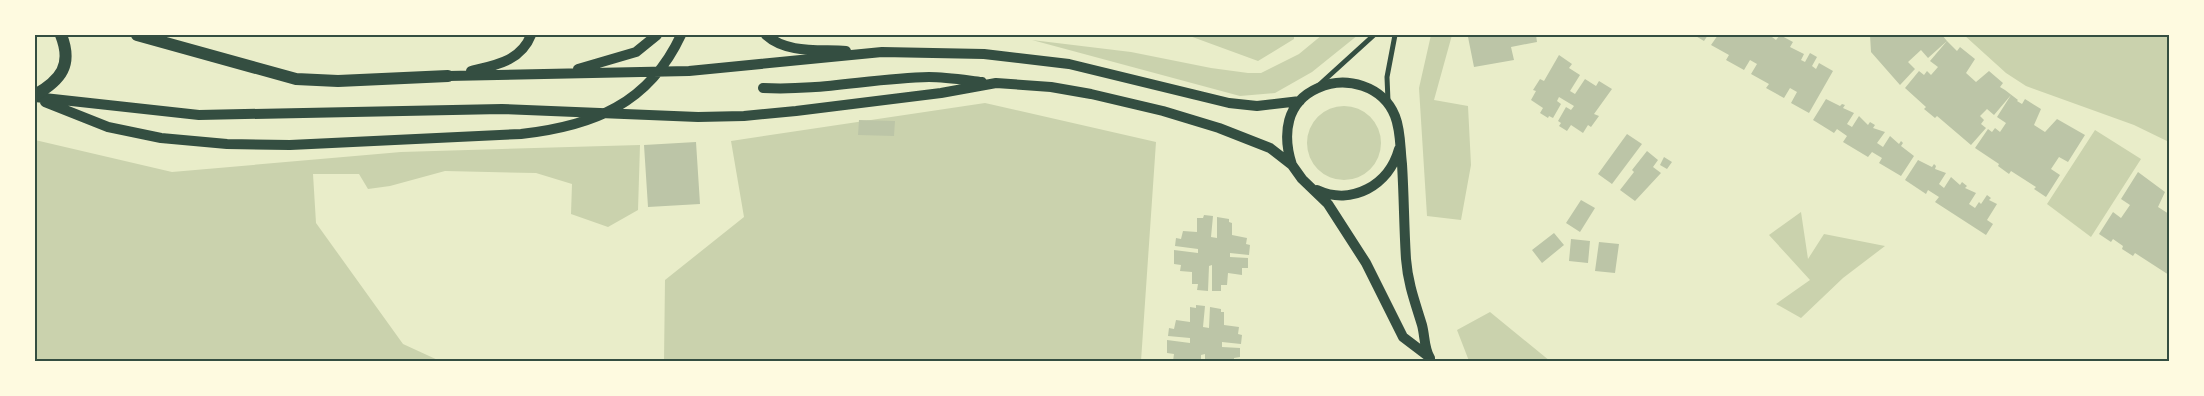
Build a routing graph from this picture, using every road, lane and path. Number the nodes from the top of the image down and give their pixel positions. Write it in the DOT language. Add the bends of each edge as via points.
graph roads {
  1 [pos="60,35"];
  2 [pos="137,35"];
  3 [pos="531,35"];
  4 [pos="657,35"];
  5 [pos="681,35"];
  6 [pos="766,35"];
  7 [pos="1374,35"];
  8 [pos="1395,35"];
  9 [pos="882,52"];
  10 [pos="565,73"];
  11 [pos="448,76"];
  12 [pos="996,84"];
  13 [pos="764,88"];
  14 [pos="1313,90"];
  15 [pos="35,96"];
  16 [pos="1300,101"];
  17 [pos="1388,104"];
  18 [pos="1400,136"];
  19 [pos="1292,165"];
  20 [pos="1314,188"];
  21 [pos="1430,358"];
  1 -- 15 [label="main road" via="66,64 55,81"];
  2 -- 11 [label="main road" via="296,79 338,81"];
  3 -- 11 [label="main road" via="519,55 496,65"];
  4 -- 10 [label="main road" via="636,52"];
  5 -- 15 [label="main road" via="665,66 619,107 586,122 538,132 290,145 196,142 108,126"];
  6 -- 9 [label="main road" via="793,47"];
  7 -- 14 [label="street"];
  8 -- 17 [label="street" via="1387,77"];
  9 -- 10 [label="main road" via="689,71"];
  9 -- 16 [label="main road" via="984,54 1044,60 1229,103 1257,106"];
  10 -- 11 [label="main road"];
  12 -- 13 [label="main road" via="932,77 816,88"];
  12 -- 15 [label="main road" via="805,110 707,117 502,109 198,115"];
  12 -- 19 [label="main road" via="1061,89 1163,111 1248,138 1270,148"];
  14 -- 16 [label="main road"];
  14 -- 17 [label="main road" via="1328,83 1362,85"];
  16 -- 19 [label="main road" via="1290,115 1287,127 1286,149"];
  17 -- 18 [label="main road"];
  18 -- 20 [label="main road" via="1392,167 1371,188 1345,196"];
  18 -- 21 [label="main road" via="1411,294"];
  19 -- 20 [label="main road"];
  20 -- 21 [label="main road" via="1366,263 1403,337"];
}
